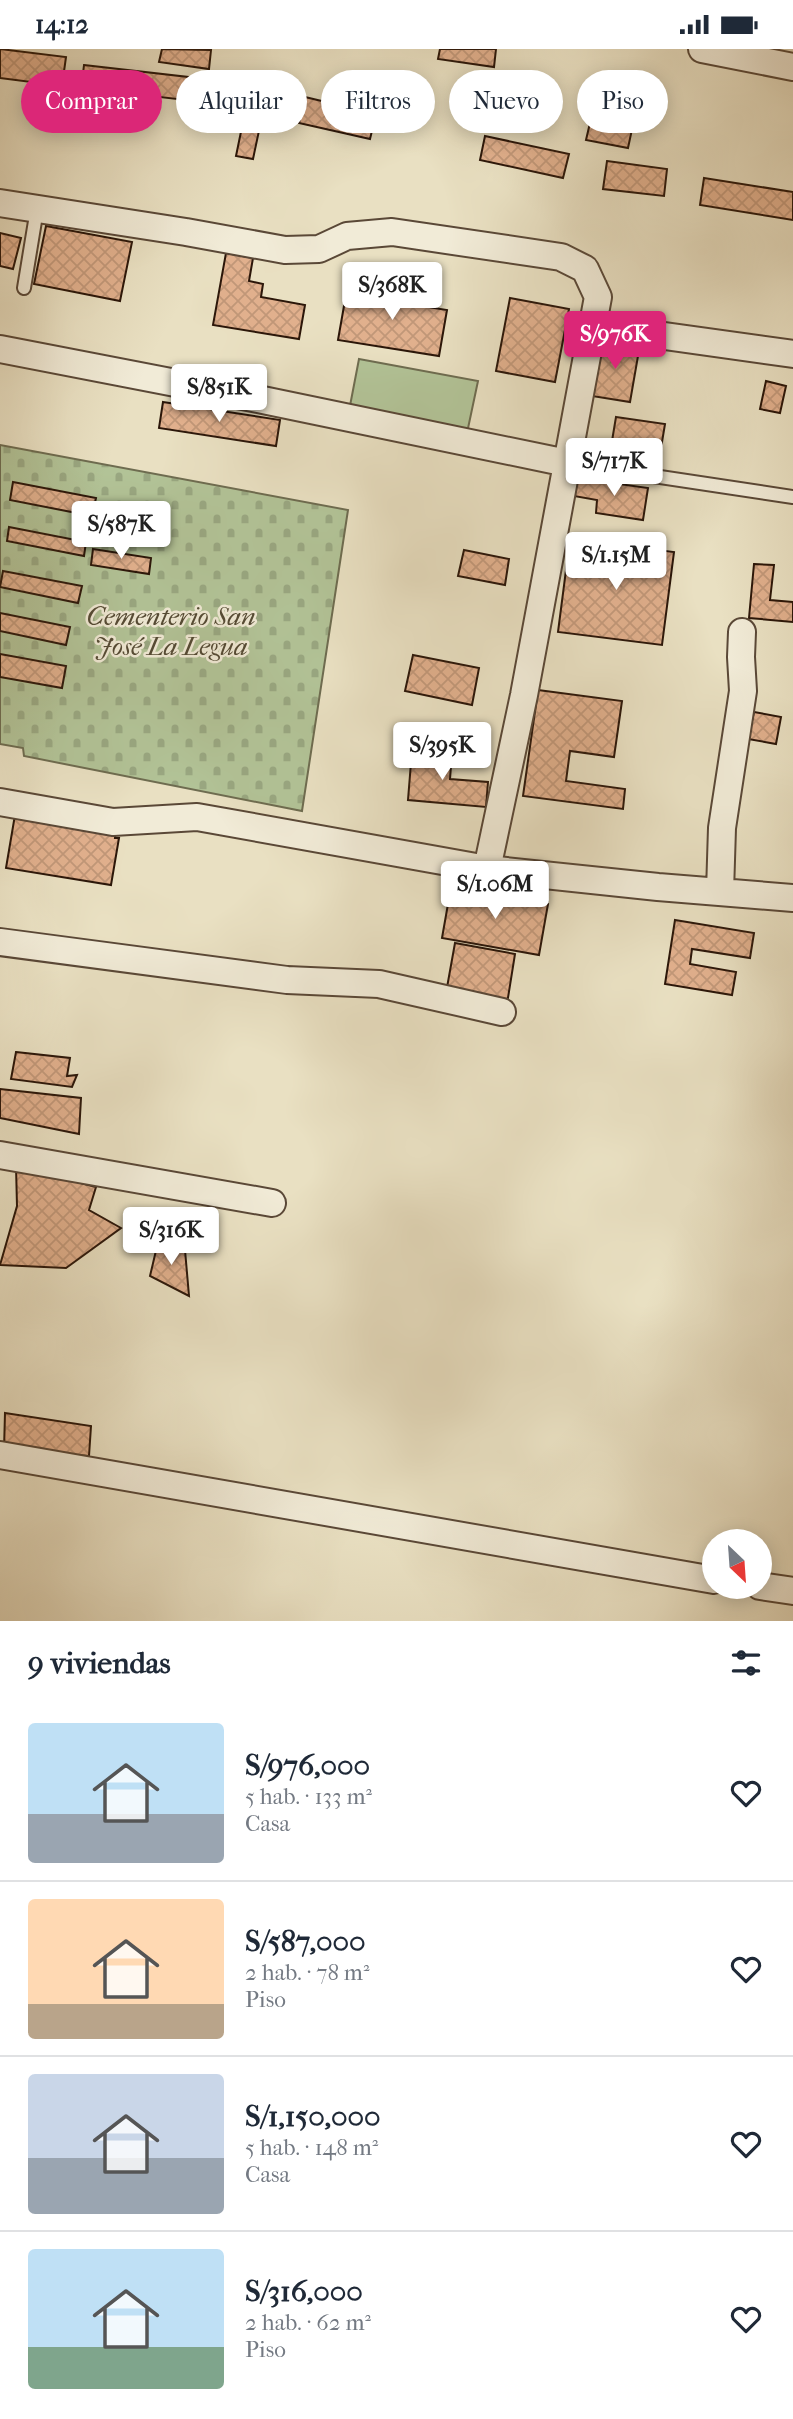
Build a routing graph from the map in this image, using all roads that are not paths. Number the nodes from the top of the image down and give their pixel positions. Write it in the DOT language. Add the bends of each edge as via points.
graph roads {
  1 [pos="702,49"];
  2 [pos="793,67"];
  3 [pos="0,203"];
  4 [pos="37,209"];
  5 [pos="24,288"];
  6 [pos="593,326"];
  7 [pos="0,349"];
  8 [pos="793,354"];
  9 [pos="567,463"];
  10 [pos="793,497"];
  11 [pos="742,632"];
  12 [pos="0,802"];
  13 [pos="487,869"];
  14 [pos="720,892"];
  15 [pos="793,898"];
  16 [pos="0,941"];
  17 [pos="502,1012"];
  18 [pos="0,1155"];
  19 [pos="272,1203"];
  20 [pos="0,1455"];
  21 [pos="702,1578"];
  22 [pos="772,1588"];
  23 [pos="793,1591"];
  1 -- 2 [label="street"];
  3 -- 4 [label="street"];
  4 -- 5 [label="lane"];
  4 -- 6 [label="street" via="285,250 319,249 347,236 392,232 561,257 585,269 598,297"];
  6 -- 8 [label="street"];
  6 -- 9 [label="street"];
  7 -- 9 [label="street"];
  9 -- 10 [label="lane"];
  9 -- 13 [label="street"];
  11 -- 14 [label="street" via="743,691 722,828"];
  12 -- 13 [label="street" via="113,822 197,817"];
  13 -- 14 [label="street"];
  14 -- 15 [label="street"];
  16 -- 17 [label="street" via="287,980 379,984"];
  18 -- 19 [label="street"];
  20 -- 21 [label="street"];
  22 -- 23 [label="street"];
}
